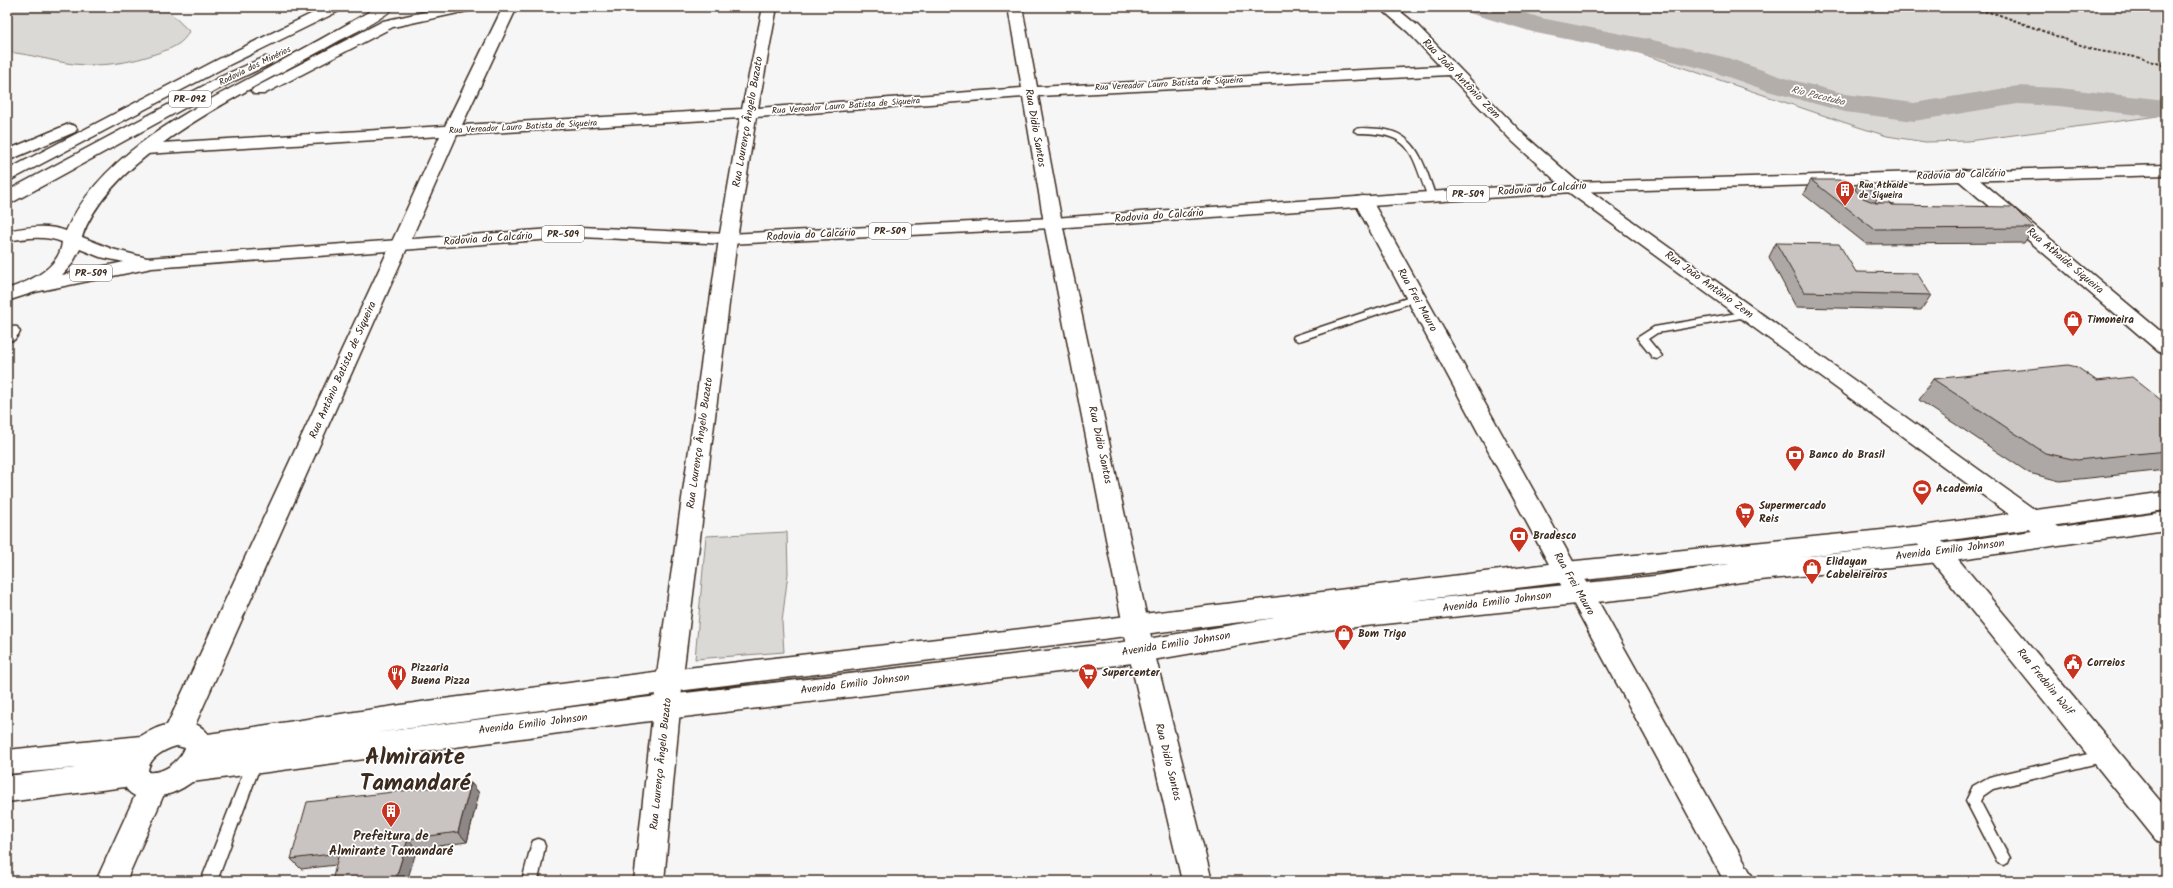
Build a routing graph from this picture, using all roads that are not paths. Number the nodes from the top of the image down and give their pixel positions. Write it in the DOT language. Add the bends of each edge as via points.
graph roads {
  1 [pos="336,7"];
  2 [pos="378,7"];
  3 [pos="387,7"];
  4 [pos="467,7"];
  5 [pos="510,7"];
  6 [pos="770,7"];
  7 [pos="1015,7"];
  8 [pos="1386,7"];
  9 [pos="220,64"];
  10 [pos="1451,70"];
  11 [pos="259,91"];
  12 [pos="1029,92"];
  13 [pos="749,113"];
  14 [pos="450,131"];
  15 [pos="1358,131"];
  16 [pos="145,149"];
  17 [pos="7,156"];
  18 [pos="2166,170"];
  19 [pos="1964,175"];
  20 [pos="7,177"];
  21 [pos="1573,187"];
  22 [pos="1432,197"];
  23 [pos="7,198"];
  24 [pos="1363,201"];
  25 [pos="1053,223"];
  26 [pos="7,236"];
  27 [pos="728,239"];
  28 [pos="72,240"];
  29 [pos="399,246"];
  30 [pos="152,262"];
  31 [pos="30,287"];
  32 [pos="7,295"];
  33 [pos="1416,298"];
  34 [pos="1749,314"];
  35 [pos="1298,338"];
  36 [pos="2166,347"];
  37 [pos="1657,356"];
  38 [pos="2166,501"];
  39 [pos="2033,520"];
  40 [pos="2166,521"];
  41 [pos="2055,536"];
  42 [pos="1930,544"];
  43 [pos="1566,572"];
  44 [pos="1580,592"];
  45 [pos="1136,626"];
  46 [pos="1141,651"];
  47 [pos="670,681"];
  48 [pos="666,708"];
  49 [pos="147,748"];
  50 [pos="188,750"];
  51 [pos="2105,756"];
  52 [pos="255,761"];
  53 [pos="7,762"];
  54 [pos="143,779"];
  55 [pos="7,789"];
  56 [pos="2166,830"];
  57 [pos="538,846"];
  58 [pos="2003,858"];
  59 [pos="111,881"];
  60 [pos="209,881"];
  61 [pos="530,881"];
  62 [pos="648,881"];
  63 [pos="1197,881"];
  64 [pos="1740,881"];
  1 -- 9 [label="street, Rodovia dos Minérios / PR-092"];
  2 -- 23 [label="street, Rodovia dos Minérios / PR-092" via="225,80"];
  3 -- 16 [label="street" via="215,104"];
  4 -- 11 [label="street" via="388,24"];
  5 -- 14 [label="street, Rua Antônio Batista de Siqueira"];
  6 -- 13 [label="street, Rua Lourenço Ângelo Buzato"];
  7 -- 12 [label="street, Rua Didio Santos"];
  8 -- 10 [label="street, Rua João Antônio Zem" via="1414,29"];
  9 -- 17 [label="street"];
  9 -- 20 [label="street, Rodovia dos Minérios / PR-092"];
  10 -- 12 [label="street, Rua Vereador Lauro Batista de Siqueira"];
  10 -- 21 [label="street, Rua João Antônio Zem" via="1517,137"];
  12 -- 13 [label="street, Rua Vereador Lauro Batista de Siqueira"];
  12 -- 25 [label="street, Rua Didio Santos"];
  13 -- 14 [label="street, Rua Vereador Lauro Batista de Siqueira"];
  13 -- 27 [label="street, Rua Lourenço Ângelo Buzato"];
  14 -- 16 [label="street, Rua Vereador Lauro Batista de Siqueira"];
  14 -- 29 [label="street, Rua Antônio Batista de Siqueira"];
  15 -- 22 [label="lane" via="1390,133 1402,137 1412,145"];
  16 -- 28 [label="street" via="105,184 82,217"];
  18 -- 19 [label="street, Rodovia do Calcário / PR-509"];
  19 -- 21 [label="street, Rodovia do Calcário / PR-509" via="1835,184"];
  19 -- 36 [label="street, Rua Athaide Siqueira"];
  21 -- 22 [label="street, Rodovia do Calcário / PR-509"];
  21 -- 34 [label="street, Rua João Antônio Zem"];
  22 -- 24 [label="street, Rodovia do Calcário / PR-509"];
  24 -- 25 [label="street, Rodovia do Calcário / PR-509"];
  24 -- 33 [label="street, Rua Frei Mauro"];
  25 -- 27 [label="street, Rodovia do Calcário / PR-509"];
  25 -- 45 [label="street, Rua Didio Santos"];
  26 -- 28 [label="street, PR-509" via="32,232 55,233"];
  27 -- 29 [label="street, Rodovia do Calcário / PR-509" via="581,232"];
  27 -- 47 [label="street, Rua Lourenço Ângelo Buzato"];
  28 -- 30 [label="street, Rodovia do Calcário / PR-509" via="107,253"];
  28 -- 31 [label="street, PR-509" via="64,262"];
  29 -- 30 [label="street, Rodovia do Calcário / PR-509"];
  29 -- 50 [label="street, Rua Antônio Batista de Siqueira"];
  30 -- 31 [label="street, Rodovia do Calcário / PR-509"];
  31 -- 32 [label="street, PR-509"];
  33 -- 35 [label="lane"];
  33 -- 43 [label="street, Rua Frei Mauro"];
  34 -- 37 [label="lane" via="1654,330 1642,338"];
  34 -- 39 [label="street, Rua João Antônio Zem"];
  38 -- 39 [label="street, Avenida Emilio Johnson"];
  39 -- 41 [label="street, Rua João Antônio Zem"];
  39 -- 42 [label="street, Avenida Emilio Johnson"];
  40 -- 41 [label="street, Avenida Emilio Johnson"];
  41 -- 42 [label="street, Avenida Emilio Johnson"];
  42 -- 43 [label="street, Avenida Emilio Johnson"];
  42 -- 44 [label="street, Avenida Emilio Johnson" via="1654,586"];
  42 -- 51 [label="street, Rua Fredolin Wolf"];
  43 -- 44 [label="street, Rua Frei Mauro"];
  43 -- 45 [label="street, Avenida Emilio Johnson"];
  44 -- 46 [label="street, Avenida Emilio Johnson" via="1327,620"];
  44 -- 64 [label="street, Rua Frei Mauro"];
  45 -- 46 [label="street, Rua Didio Santos"];
  45 -- 47 [label="street, Avenida Emilio Johnson"];
  46 -- 48 [label="street, Avenida Emilio Johnson" via="956,671"];
  46 -- 63 [label="street, Rua Didio Santos"];
  47 -- 48 [label="street, Rua Lourenço Ângelo Buzato"];
  47 -- 50 [label="street, Avenida Emilio Johnson" via="413,715"];
  48 -- 52 [label="street, Avenida Emilio Johnson"];
  48 -- 62 [label="street, Rua Lourenço Ângelo Buzato"];
  49 -- 50 [label="street, Avenida Emilio Johnson" via="157,741"];
  49 -- 53 [label="street, Avenida Emilio Johnson"];
  49 -- 54 [label="street, Avenida Emilio Johnson" via="137,760"];
  50 -- 52 [label="street, Avenida Emilio Johnson"];
  50 -- 54 [label="street, Avenida Emilio Johnson" via="177,777"];
  51 -- 56 [label="street, Rua Fredolin Wolf"];
  51 -- 58 [label="lane" via="1989,783 1978,791 1973,801"];
  52 -- 60 [label="lane"];
  54 -- 55 [label="street, Avenida Emilio Johnson"];
  54 -- 59 [label="street"];
  57 -- 61 [label="lane"];
}
